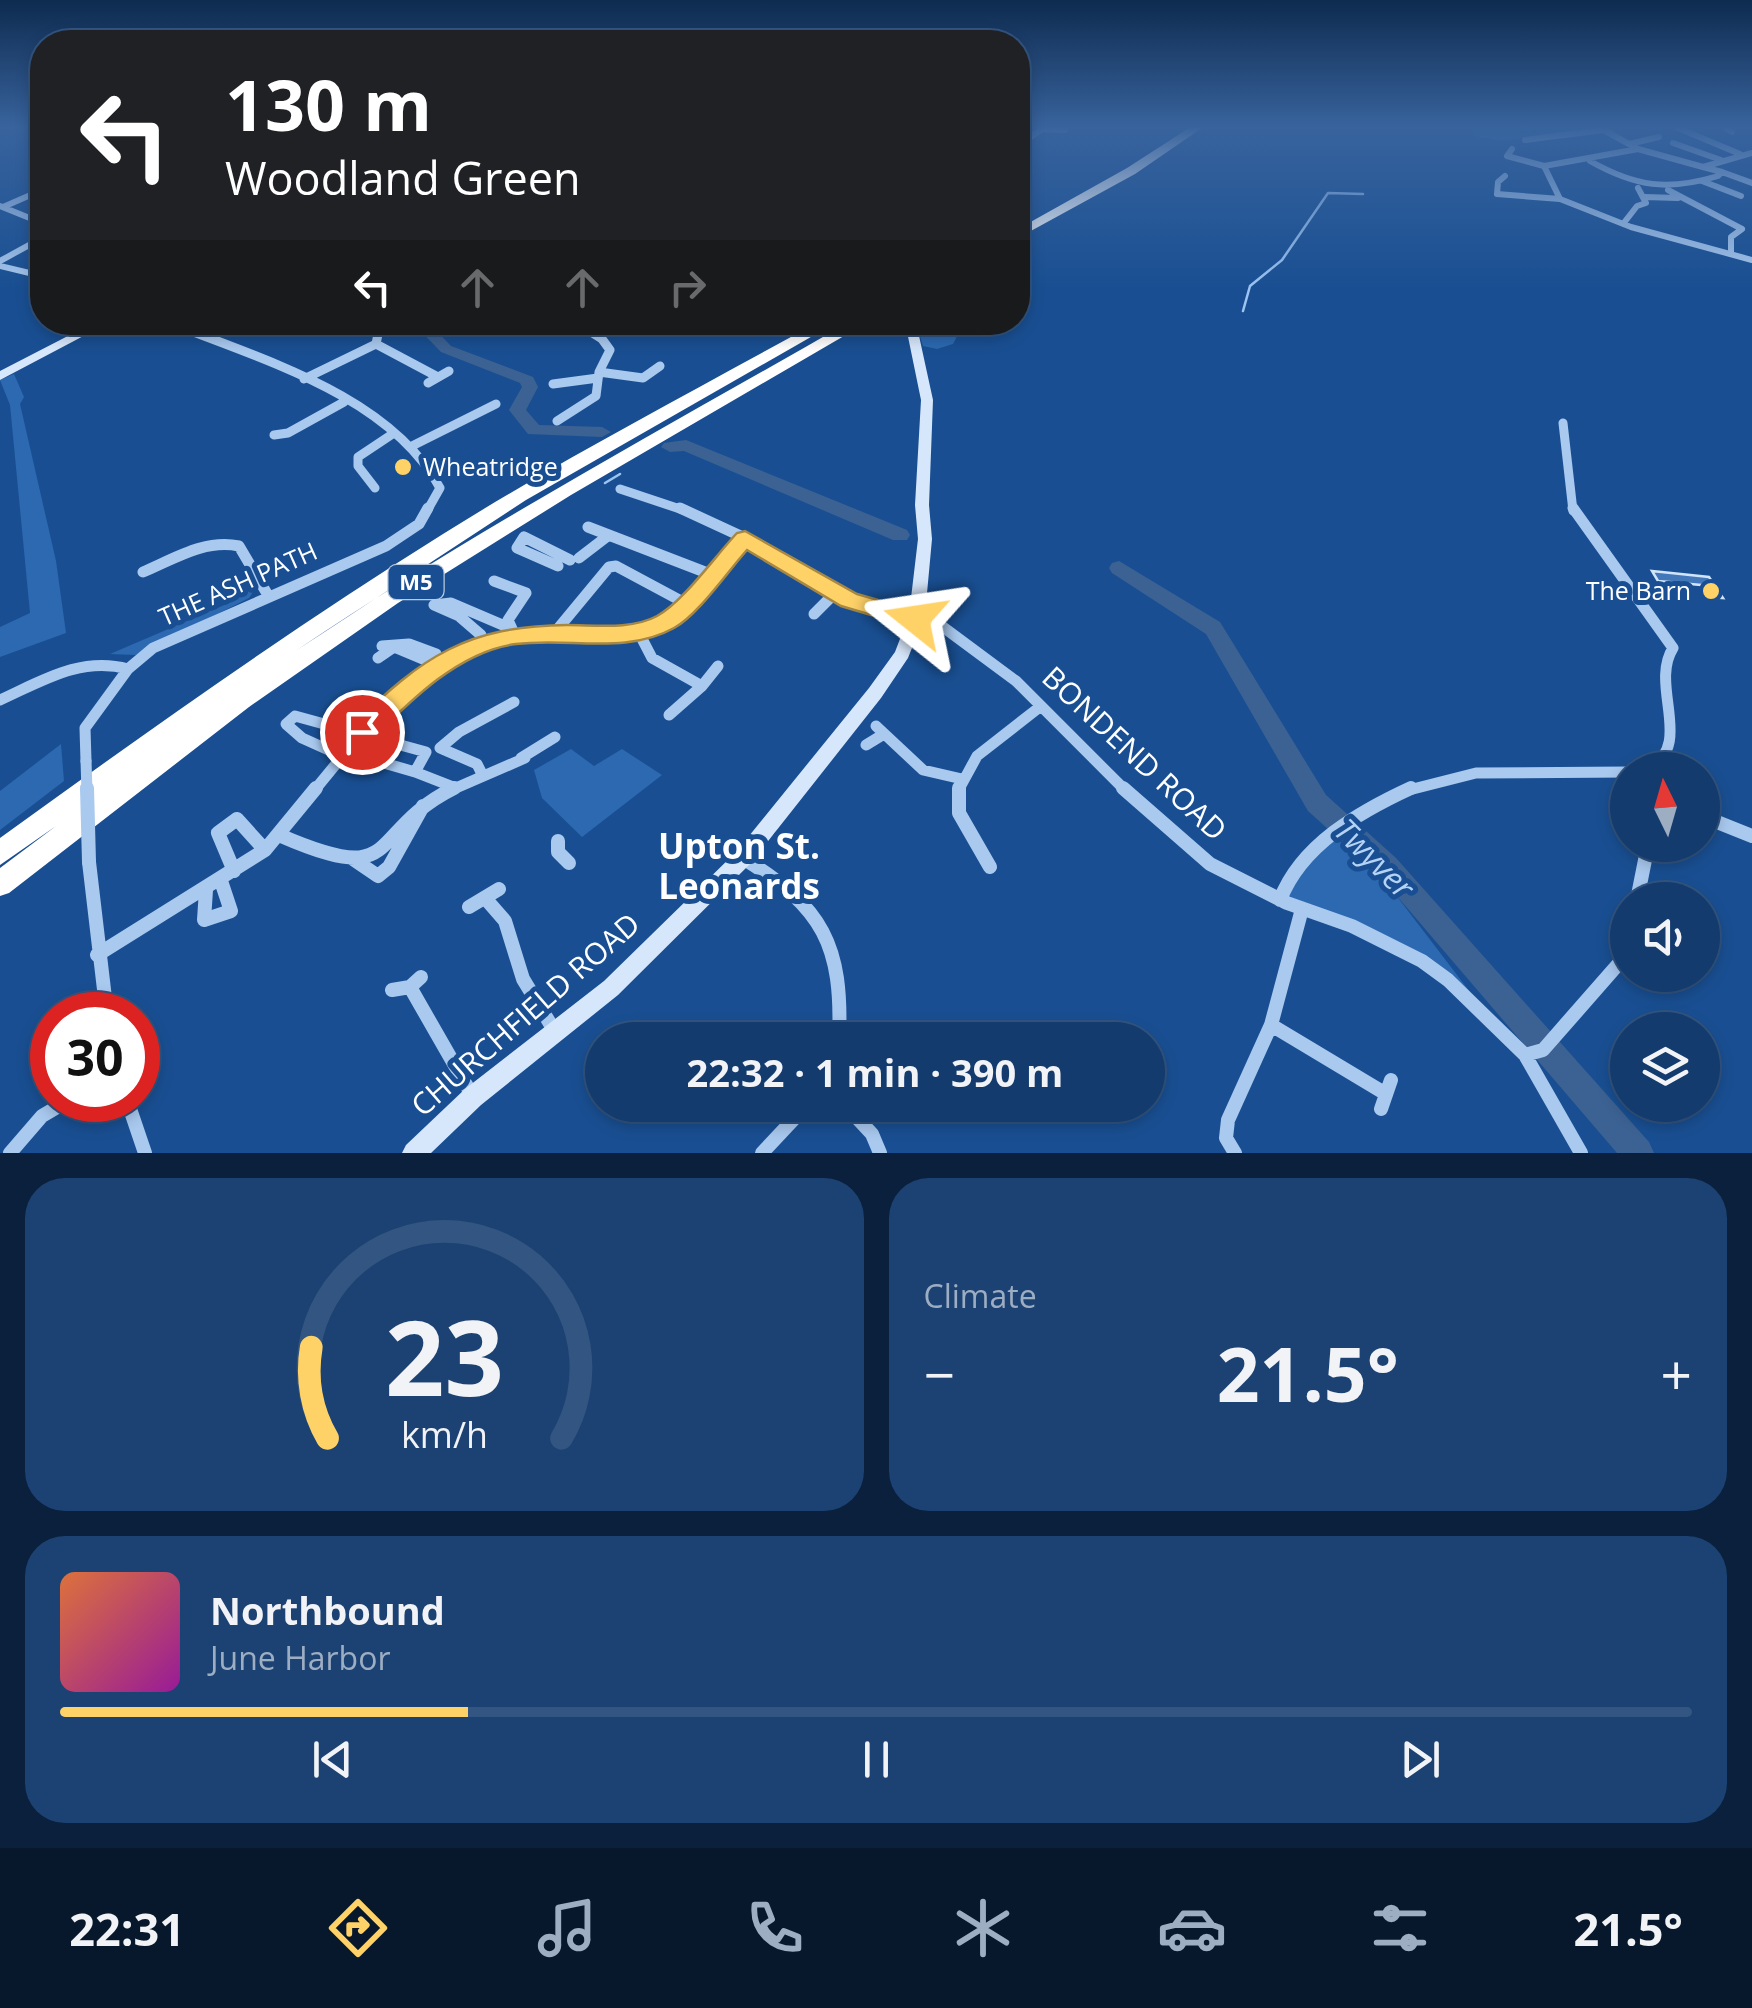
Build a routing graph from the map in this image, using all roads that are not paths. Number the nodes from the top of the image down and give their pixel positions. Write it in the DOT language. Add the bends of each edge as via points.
graph roads {
  1 [pos="1085,182"];
  2 [pos="1112,182"];
  3 [pos="1498,182"];
  4 [pos="1552,182"];
  5 [pos="1627,182"];
  6 [pos="1699,182"];
  7 [pos="1704,182"];
  8 [pos="1638,188"];
  9 [pos="1668,190"];
  10 [pos="30,195"];
  11 [pos="1741,196"];
  12 [pos="1645,197"];
  13 [pos="1560,198"];
  14 [pos="1678,198"];
  15 [pos="1,207"];
  16 [pos="1030,214"];
  17 [pos="30,218"];
  18 [pos="1624,224"];
  19 [pos="1030,227"];
  20 [pos="1752,228"];
  21 [pos="1742,229"];
  22 [pos="30,245"];
  23 [pos="1731,254"];
  24 [pos="1752,260"];
  25 [pos="0,264"];
  26 [pos="30,273"];
  27 [pos="80,335"];
  28 [pos="199,335"];
  29 [pos="378,335"];
  30 [pos="592,335"];
  31 [pos="807,335"];
  32 [pos="838,335"];
  33 [pos="914,335"];
  34 [pos="376,344"];
  35 [pos="660,366"];
  36 [pos="448,370"];
  37 [pos="598,375"];
  38 [pos="0,376"];
  39 [pos="438,377"];
  40 [pos="304,379"];
  41 [pos="428,383"];
  42 [pos="552,384"];
  43 [pos="344,402"];
  44 [pos="496,404"];
  45 [pos="557,421"];
  46 [pos="1564,423"];
  47 [pos="394,433"];
  48 [pos="274,435"];
  49 [pos="412,446"];
  50 [pos="382,476"];
  51 [pos="641,481"];
  52 [pos="588,527"];
  53 [pos="609,535"];
  54 [pos="745,538"];
  55 [pos="558,566"];
  56 [pos="144,572"];
  57 [pos="710,574"];
  58 [pos="494,582"];
  59 [pos="538,586"];
  60 [pos="526,593"];
  61 [pos="836,593"];
  62 [pos="269,597"];
  63 [pos="685,603"];
  64 [pos="814,614"];
  65 [pos="916,617"];
  66 [pos="508,626"];
  67 [pos="556,631"];
  68 [pos="639,633"];
  69 [pos="479,639"];
  70 [pos="380,652"];
  71 [pos="438,666"];
  72 [pos="718,666"];
  73 [pos="128,669"];
  74 [pos="702,686"];
  75 [pos="0,700"];
  76 [pos="514,702"];
  77 [pos="1041,706"];
  78 [pos="669,715"];
  79 [pos="362,732"];
  80 [pos="554,736"];
  81 [pos="866,746"];
  82 [pos="1665,752"];
  83 [pos="344,754"];
  84 [pos="526,758"];
  85 [pos="512,763"];
  86 [pos="415,772"];
  87 [pos="1610,773"];
  88 [pos="483,776"];
  89 [pos="962,779"];
  90 [pos="456,788"];
  91 [pos="423,805"];
  92 [pos="1720,823"];
  93 [pos="278,835"];
  94 [pos="1752,836"];
  95 [pos="558,841"];
  96 [pos="265,850"];
  97 [pos="0,853"];
  98 [pos="743,858"];
  99 [pos="353,860"];
  100 [pos="569,863"];
  101 [pos="983,865"];
  102 [pos="234,871"];
  103 [pos="221,881"];
  104 [pos="0,884"];
  105 [pos="499,889"];
  106 [pos="206,890"];
  107 [pos="485,898"];
  108 [pos="1280,900"];
  109 [pos="469,907"];
  110 [pos="1302,910"];
  111 [pos="97,955"];
  112 [pos="1610,974"];
  113 [pos="392,990"];
  114 [pos="103,992"];
  115 [pos="840,1022"];
  116 [pos="1272,1026"];
  117 [pos="554,1030"];
  118 [pos="1525,1055"];
  119 [pos="1386,1094"];
  120 [pos="474,1097"];
  121 [pos="37,1122"];
  122 [pos="134,1122"];
  123 [pos="791,1122"];
  124 [pos="861,1122"];
  125 [pos="10,1153"];
  126 [pos="145,1153"];
  127 [pos="414,1153"];
  128 [pos="762,1153"];
  129 [pos="880,1153"];
  130 [pos="1235,1153"];
  131 [pos="1581,1153"];
  1 -- 16 [label="highway"];
  2 -- 19 [label="highway"];
  3 -- 13 [label="street" via="1497,194"];
  4 -- 13 [label="street"];
  5 -- 8 [label="street"];
  6 -- 9 [label="street"];
  7 -- 11 [label="street"];
  8 -- 9 [label="street"];
  8 -- 12 [label="street"];
  9 -- 14 [label="street"];
  10 -- 15 [label="street"];
  12 -- 14 [label="street"];
  12 -- 18 [label="street"];
  13 -- 18 [label="street"];
  14 -- 21 [label="street"];
  15 -- 17 [label="street"];
  18 -- 23 [label="street"];
  20 -- 21 [label="street"];
  21 -- 23 [label="street" via="1731,237"];
  22 -- 25 [label="street"];
  23 -- 24 [label="street"];
  25 -- 26 [label="street"];
  27 -- 38 [label="street"];
  28 -- 40 [label="street"];
  29 -- 34 [label="street"];
  30 -- 37 [label="street" via="610,348"];
  31 -- 97 [label="highway, M5" via="531,489 367,593 166,729"];
  32 -- 104 [label="highway, M5" via="627,453 389,599 181,744"];
  33 -- 65 [label="street, CHURCHFIELD ROAD" via="928,428"];
  34 -- 39 [label="street"];
  34 -- 40 [label="street"];
  35 -- 37 [label="street" via="642,378"];
  36 -- 39 [label="street"];
  37 -- 42 [label="street"];
  37 -- 45 [label="street" via="596,396"];
  39 -- 41 [label="street"];
  40 -- 43 [label="street"];
  43 -- 47 [label="street"];
  43 -- 48 [label="street" via="287,437"];
  44 -- 49 [label="street"];
  46 -- 82 [label="street" via="1574,515 1673,648 1663,665 1671,738"];
  47 -- 49 [label="street"];
  47 -- 50 [label="street" via="358,457 373,484"];
  49 -- 62 [label="street, THE ASH PATH" via="431,464 440,488 419,524 386,546"];
  51 -- 54 [label="street, BONDEND ROAD" via="625,489"];
  52 -- 53 [label="street"];
  53 -- 55 [label="street" via="575,559 524,537 517,548"];
  53 -- 57 [label="street"];
  54 -- 57 [label="street"];
  54 -- 61 [label="street, BONDEND ROAD"];
  56 -- 62 [label="street" via="208,545 232,543"];
  57 -- 63 [label="street"];
  58 -- 60 [label="street"];
  59 -- 60 [label="street"];
  60 -- 66 [label="street"];
  61 -- 64 [label="street"];
  61 -- 65 [label="street, BONDEND ROAD"];
  62 -- 73 [label="street, THE ASH PATH" via="154,648"];
  63 -- 67 [label="street" via="609,567"];
  63 -- 68 [label="street" via="670,620"];
  65 -- 77 [label="street, BONDEND ROAD" via="939,624"];
  65 -- 98 [label="street, CHURCHFIELD ROAD" via="902,654 875,694"];
  66 -- 68 [label="street"];
  66 -- 69 [label="street"];
  66 -- 69 [label="street"];
  66 -- 69 [label="street" via="450,603 434,604 459,616"];
  68 -- 74 [label="street" via="652,658"];
  69 -- 71 [label="street"];
  70 -- 71 [label="street" via="394,647"];
  71 -- 79 [label="street"];
  72 -- 74 [label="street"];
  73 -- 75 [label="street" via="85,663"];
  73 -- 111 [label="street, THE ASH PATH, bridge" via="85,728"];
  74 -- 78 [label="street"];
  76 -- 88 [label="street" via="440,748 477,764"];
  77 -- 89 [label="street" via="976,752"];
  77 -- 108 [label="street, BONDEND ROAD" via="1210,864"];
  79 -- 83 [label="street"];
  79 -- 83 [label="street" via="295,716 286,724 302,738"];
  79 -- 86 [label="street" via="426,752"];
  80 -- 85 [label="street"];
  81 -- 89 [label="street" via="880,730 918,771"];
  83 -- 86 [label="street"];
  83 -- 93 [label="street"];
  84 -- 85 [label="street"];
  85 -- 88 [label="street"];
  86 -- 90 [label="street"];
  87 -- 108 [label="street" via="1451,778 1392,797 1330,834 1287,876"];
  88 -- 90 [label="street"];
  89 -- 101 [label="street" via="962,821"];
  90 -- 91 [label="street"];
  91 -- 99 [label="street" via="382,850"];
  91 -- 99 [label="street" via="390,867 378,876"];
  92 -- 94 [label="street"];
  93 -- 96 [label="street"];
  93 -- 99 [label="street"];
  95 -- 100 [label="street"];
  96 -- 102 [label="street"];
  96 -- 102 [label="street" via="236,819 218,834"];
  98 -- 115 [label="street" via="792,891 820,926"];
  98 -- 117 [label="street, CHURCHFIELD ROAD" via="611,988"];
  102 -- 103 [label="street"];
  103 -- 106 [label="street"];
  103 -- 106 [label="street" via="231,911 204,920"];
  105 -- 107 [label="street"];
  106 -- 111 [label="street"];
  107 -- 109 [label="street"];
  107 -- 117 [label="street" via="504,921 523,978"];
  108 -- 110 [label="street, BONDEND ROAD"];
  110 -- 116 [label="street"];
  110 -- 118 [label="street, BONDEND ROAD" via="1422,961"];
  111 -- 114 [label="street, THE ASH PATH"];
  112 -- 118 [label="street" via="1543,1050"];
  113 -- 120 [label="street" via="415,982 420,1011"];
  116 -- 119 [label="street"];
  116 -- 130 [label="street" via="1228,1120 1226,1138"];
  117 -- 120 [label="street, CHURCHFIELD ROAD"];
  118 -- 131 [label="street, BONDEND ROAD"];
  120 -- 127 [label="street, CHURCHFIELD ROAD"];
  121 -- 125 [label="street"];
  122 -- 126 [label="street"];
  123 -- 128 [label="street"];
  124 -- 129 [label="street"];
}
